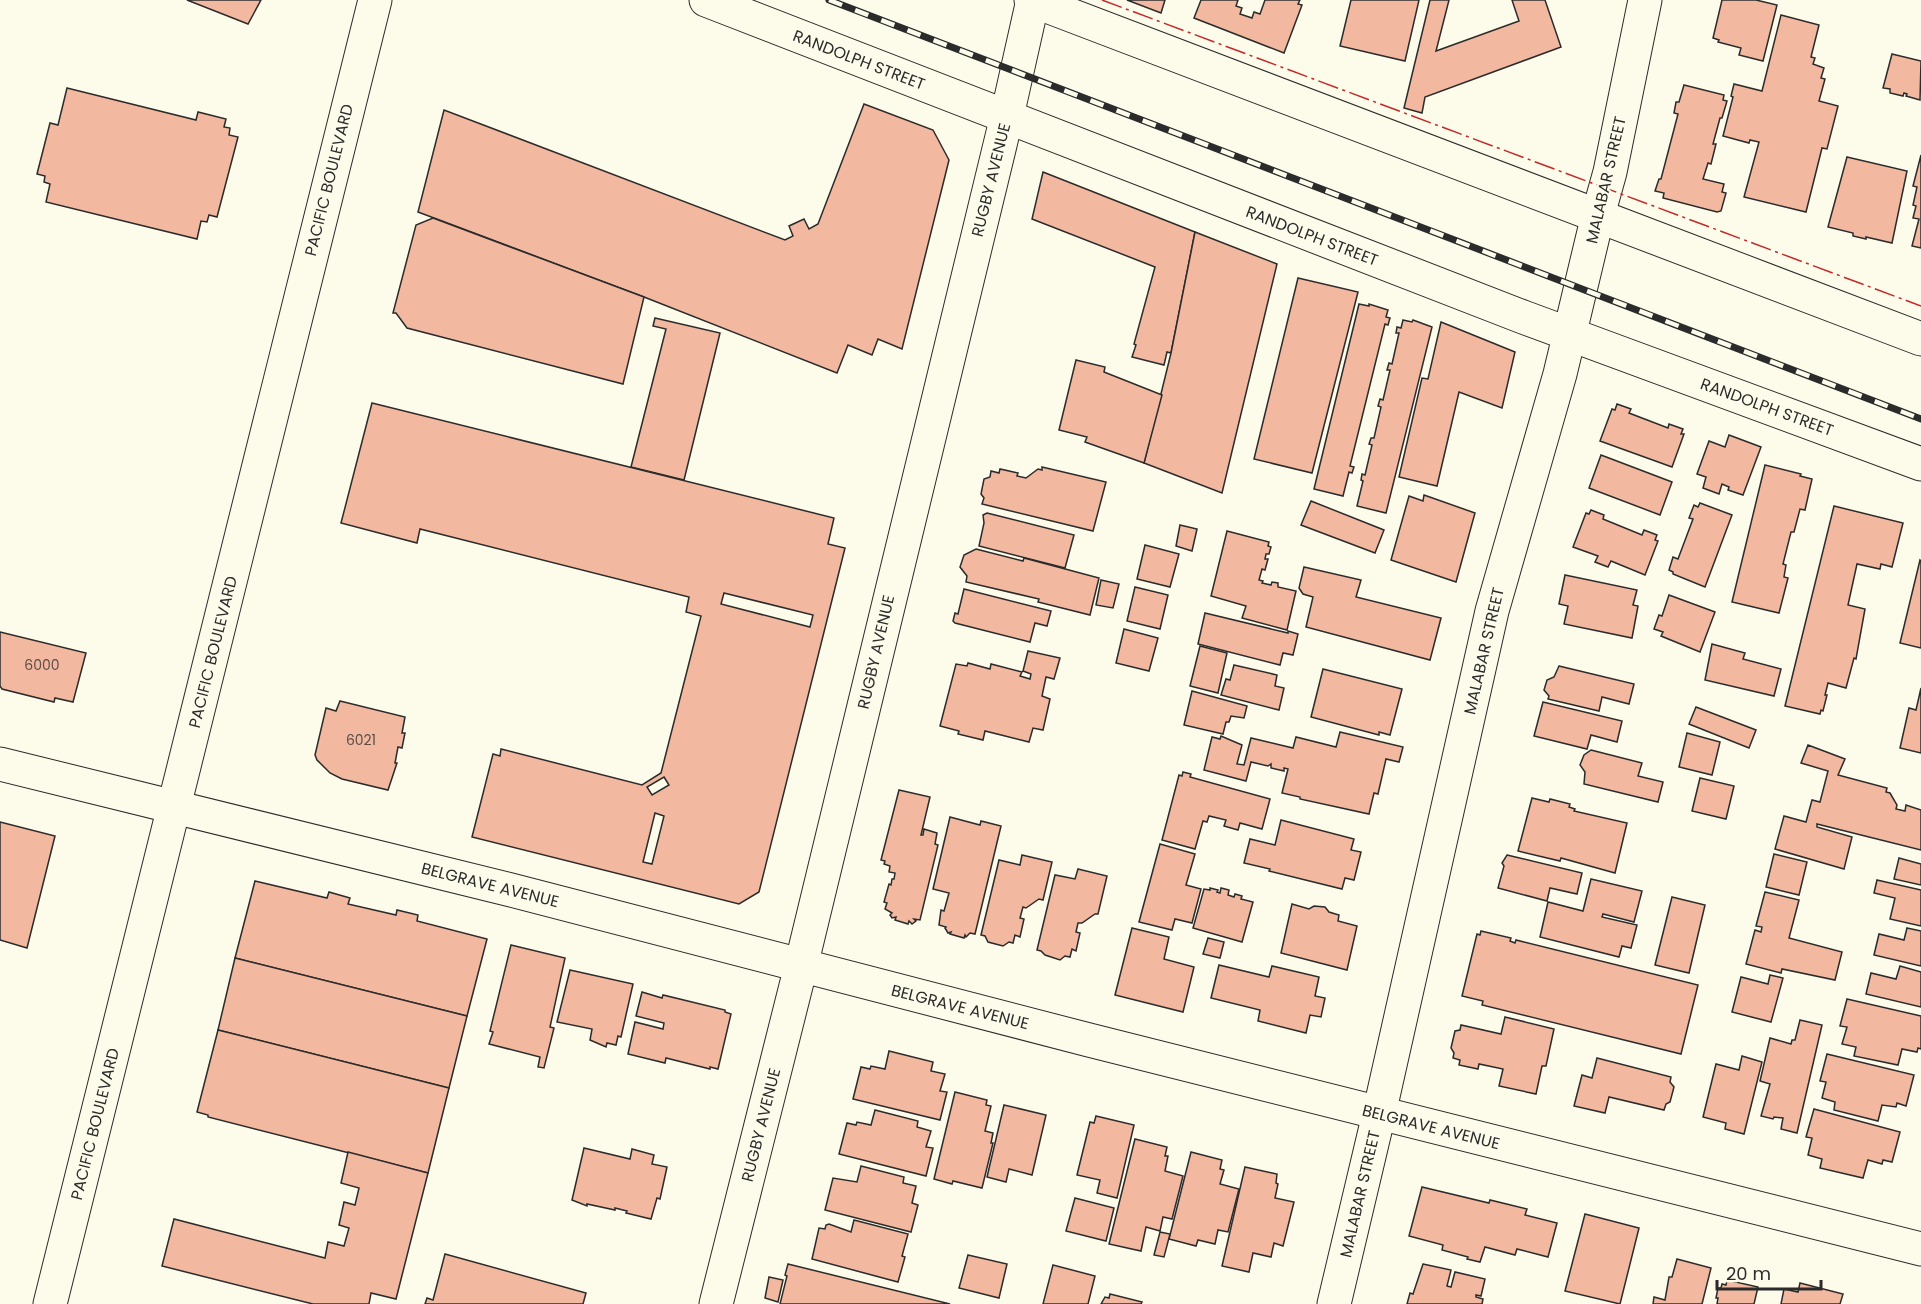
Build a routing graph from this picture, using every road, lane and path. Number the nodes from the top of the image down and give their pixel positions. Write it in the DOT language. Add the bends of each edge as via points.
graph roads {
  1 [pos="375,0"];
  2 [pos="706,0"];
  3 [pos="1032,0"];
  4 [pos="1645,0"];
  5 [pos="1007,116"];
  6 [pos="1598,215"];
  7 [pos="1569,334"];
  8 [pos="1921,339"];
  9 [pos="1921,464"];
  10 [pos="0,764"];
  11 [pos="174,807"];
  12 [pos="801,966"];
  13 [pos="1379,1114"];
  14 [pos="1921,1249"];
  15 [pos="50,1304"];
  16 [pos="716,1304"];
  17 [pos="1334,1304"];
  1 -- 11 [label="street, PACIFIC BOULEVARD"];
  2 -- 5 [label="street, RANDOLPH STREET"];
  3 -- 5 [label="street, RUGBY AVENUE"];
  3 -- 6 [label="street"];
  4 -- 6 [label="street, MALABAR STREET"];
  5 -- 7 [label="street, RANDOLPH STREET"];
  5 -- 12 [label="street, RUGBY AVENUE"];
  6 -- 7 [label="street, MALABAR STREET"];
  6 -- 8 [label="street"];
  7 -- 9 [label="street, RANDOLPH STREET"];
  7 -- 13 [label="street, MALABAR STREET" via="1492,612"];
  10 -- 11 [label="street, BELGRAVE AVENUE"];
  11 -- 12 [label="street, BELGRAVE AVENUE"];
  11 -- 15 [label="street, PACIFIC BOULEVARD"];
  12 -- 13 [label="street, BELGRAVE AVENUE"];
  12 -- 16 [label="street, RUGBY AVENUE"];
  13 -- 14 [label="street, BELGRAVE AVENUE"];
  13 -- 17 [label="street, MALABAR STREET"];
}
